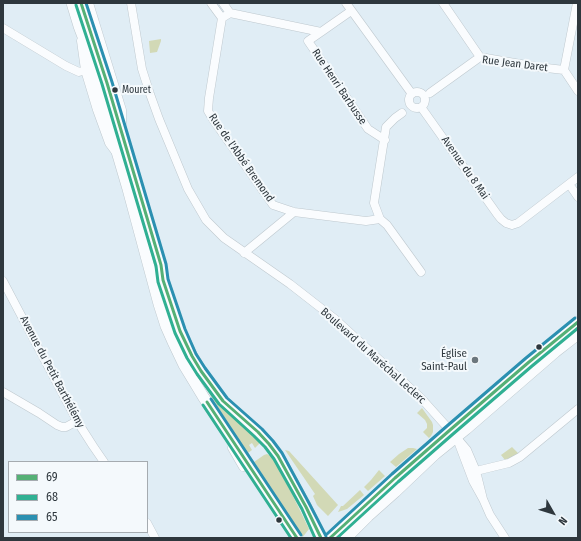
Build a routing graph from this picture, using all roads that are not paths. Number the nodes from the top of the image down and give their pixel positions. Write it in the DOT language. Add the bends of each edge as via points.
graph roads {
  1 [pos="72,3"];
  2 [pos="81,3"];
  3 [pos="89,3"];
  4 [pos="131,3"];
  5 [pos="211,3"];
  6 [pos="222,3"];
  7 [pos="346,3"];
  8 [pos="443,3"];
  9 [pos="578,3"];
  10 [pos="351,10"];
  11 [pos="230,13"];
  12 [pos="222,18"];
  13 [pos="3,28"];
  14 [pos="321,32"];
  15 [pos="480,57"];
  16 [pos="93,68"];
  17 [pos="564,70"];
  18 [pos="578,92"];
  19 [pos="430,93"];
  20 [pos="402,113"];
  21 [pos="122,134"];
  22 [pos="384,140"];
  23 [pos="578,177"];
  24 [pos="569,184"];
  25 [pos="578,198"];
  26 [pos="294,212"];
  27 [pos="380,219"];
  28 [pos="244,253"];
  29 [pos="421,272"];
  30 [pos="3,281"];
  31 [pos="577,326"];
  32 [pos="184,365"];
  33 [pos="3,392"];
  34 [pos="578,409"];
  35 [pos="78,421"];
  36 [pos="453,434"];
  37 [pos="103,461"];
  38 [pos="243,467"];
  39 [pos="476,471"];
  40 [pos="483,499"];
  41 [pos="148,525"];
  42 [pos="155,538"];
  43 [pos="297,538"];
  44 [pos="320,538"];
  45 [pos="330,538"];
  46 [pos="346,538"];
  47 [pos="506,538"];
  1 -- 16 [label="main road"];
  2 -- 16 [label="main road"];
  3 -- 21 [label="street" via="122,110"];
  4 -- 28 [label="street, Boulevard du Maréchal Leclerc" via="142,69 159,119 188,189 206,220"];
  5 -- 12 [label="street"];
  6 -- 11 [label="street"];
  7 -- 10 [label="street"];
  8 -- 15 [label="street"];
  9 -- 17 [label="street"];
  10 -- 14 [label="street"];
  10 -- 24 [label="street, Avenue du 8 Mai" via="412,94 409,98 411,106 421,107 501,220 512,225 518,223"];
  11 -- 12 [label="street"];
  11 -- 14 [label="street"];
  12 -- 26 [label="street, Rue de l'Abbé Bremond" via="208,111 273,205"];
  13 -- 16 [label="street" via="79,72"];
  14 -- 22 [label="street, Rue Henri Barbusse" via="308,41 368,129"];
  15 -- 17 [label="street, Rue Jean Daret"];
  15 -- 19 [label="street, Rue Jean Daret"];
  16 -- 21 [label="main road"];
  16 -- 32 [label="main road" via="166,326"];
  17 -- 18 [label="street"];
  20 -- 22 [label="street" via="386,127"];
  21 -- 44 [label="main road" via="161,265 163,280 180,331 192,356 204,377 223,401 258,432 278,456"];
  22 -- 27 [label="street" via="374,203"];
  23 -- 24 [label="street"];
  24 -- 25 [label="street"];
  26 -- 27 [label="street, Rue de l'Abbé Bremond" via="366,220"];
  26 -- 28 [label="street"];
  27 -- 29 [label="street" via="392,230"];
  28 -- 36 [label="street, Boulevard du Maréchal Leclerc" via="335,319 420,398"];
  30 -- 35 [label="street, Avenue du Petit Barthélémy"];
  31 -- 36 [label="main road" via="529,362"];
  32 -- 38 [label="street" via="186,374"];
  32 -- 43 [label="main road"];
  33 -- 35 [label="street" via="62,427"];
  34 -- 39 [label="street" via="516,460"];
  35 -- 37 [label="street, Avenue du Petit Barthélémy"];
  36 -- 39 [label="street, Boulevard du Maréchal Leclerc" via="467,450"];
  36 -- 40 [label="street" via="472,481"];
  36 -- 45 [label="main road" via="395,478"];
  36 -- 46 [label="main road"];
  39 -- 40 [label="street, Boulevard du Maréchal Leclerc"];
  40 -- 47 [label="street" via="490,515"];
  41 -- 42 [label="street"];
}
